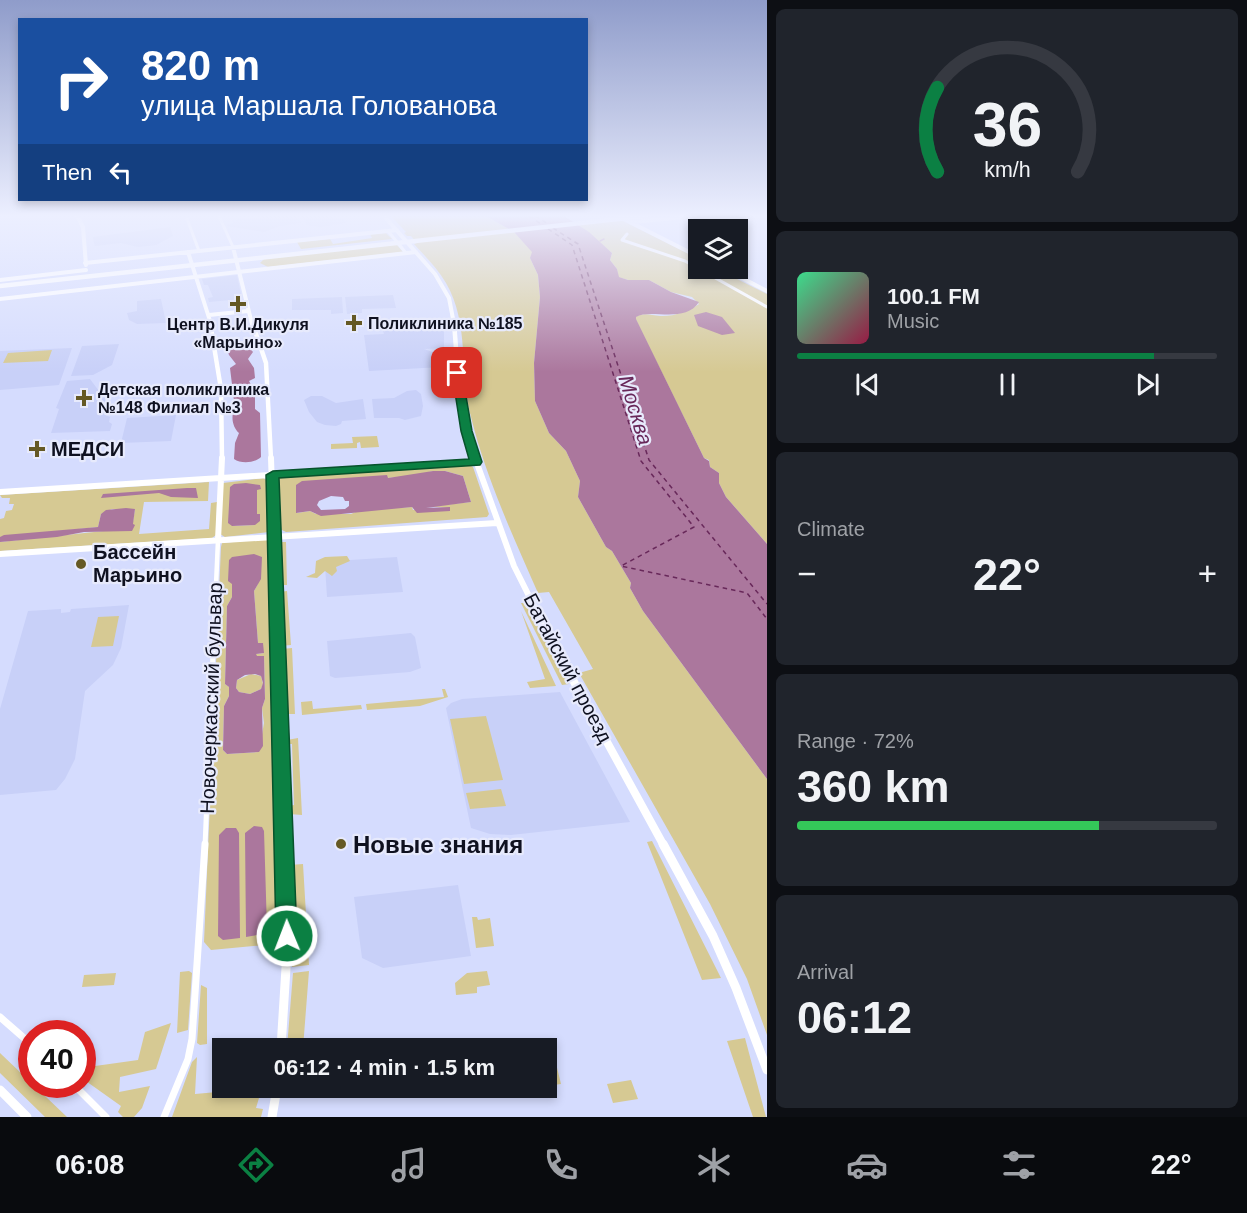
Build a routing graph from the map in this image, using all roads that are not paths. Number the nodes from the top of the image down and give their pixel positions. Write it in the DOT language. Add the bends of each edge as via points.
graph roads {
  1 [pos="86,268"];
  2 [pos="138,268"];
  3 [pos="151,268"];
  4 [pos="194,268"];
  5 [pos="268,268"];
  6 [pos="429,268"];
  7 [pos="698,268"];
  8 [pos="240,271"];
  9 [pos="86,272"];
  10 [pos="197,276"];
  11 [pos="744,279"];
  12 [pos="0,283"];
  13 [pos="767,291"];
  14 [pos="0,299"];
  15 [pos="767,307"];
  16 [pos="248,311"];
  17 [pos="209,315"];
  18 [pos="476,462"];
  19 [pos="273,475"];
  20 [pos="220,478"];
  21 [pos="0,492"];
  22 [pos="497,523"];
  23 [pos="274,536"];
  24 [pos="218,540"];
  25 [pos="0,554"];
  26 [pos="0,1017"];
  27 [pos="18,1033"];
  28 [pos="283,1038"];
  29 [pos="767,1070"];
  30 [pos="0,1090"];
  31 [pos="87,1098"];
  32 [pos="275,1098"];
  33 [pos="27,1117"];
  34 [pos="106,1117"];
  35 [pos="164,1117"];
  36 [pos="272,1117"];
  1 -- 9 [label="street"];
  2 -- 9 [label="main road"];
  3 -- 12 [label="main road"];
  4 -- 10 [label="street, Новочеркасский бульвар"];
  5 -- 8 [label="street"];
  6 -- 18 [label="street, Батайский проезд" via="450,302 460,401"];
  7 -- 15 [label="street"];
  8 -- 10 [label="street"];
  8 -- 16 [label="street"];
  9 -- 12 [label="main road"];
  10 -- 14 [label="street"];
  10 -- 17 [label="street, Новочеркасский бульвар"];
  11 -- 13 [label="street"];
  16 -- 17 [label="street"];
  16 -- 19 [label="street" via="266,363"];
  17 -- 20 [label="street, Новочеркасский бульвар" via="221,389"];
  18 -- 19 [label="street"];
  18 -- 22 [label="street, Батайский проезд"];
  19 -- 20 [label="street"];
  19 -- 23 [label="street"];
  20 -- 21 [label="street"];
  20 -- 24 [label="street, Новочеркасский бульвар"];
  22 -- 23 [label="street"];
  22 -- 29 [label="street, Батайский проезд" via="526,591 713,936"];
  23 -- 24 [label="street"];
  23 -- 28 [label="street" via="287,952"];
  24 -- 25 [label="street"];
  24 -- 35 [label="street, Новочеркасский бульвар" via="207,815 192,1038 188,1059"];
  26 -- 27 [label="street"];
  30 -- 33 [label="street"];
  31 -- 34 [label="street"];
  32 -- 36 [label="street"];
}
